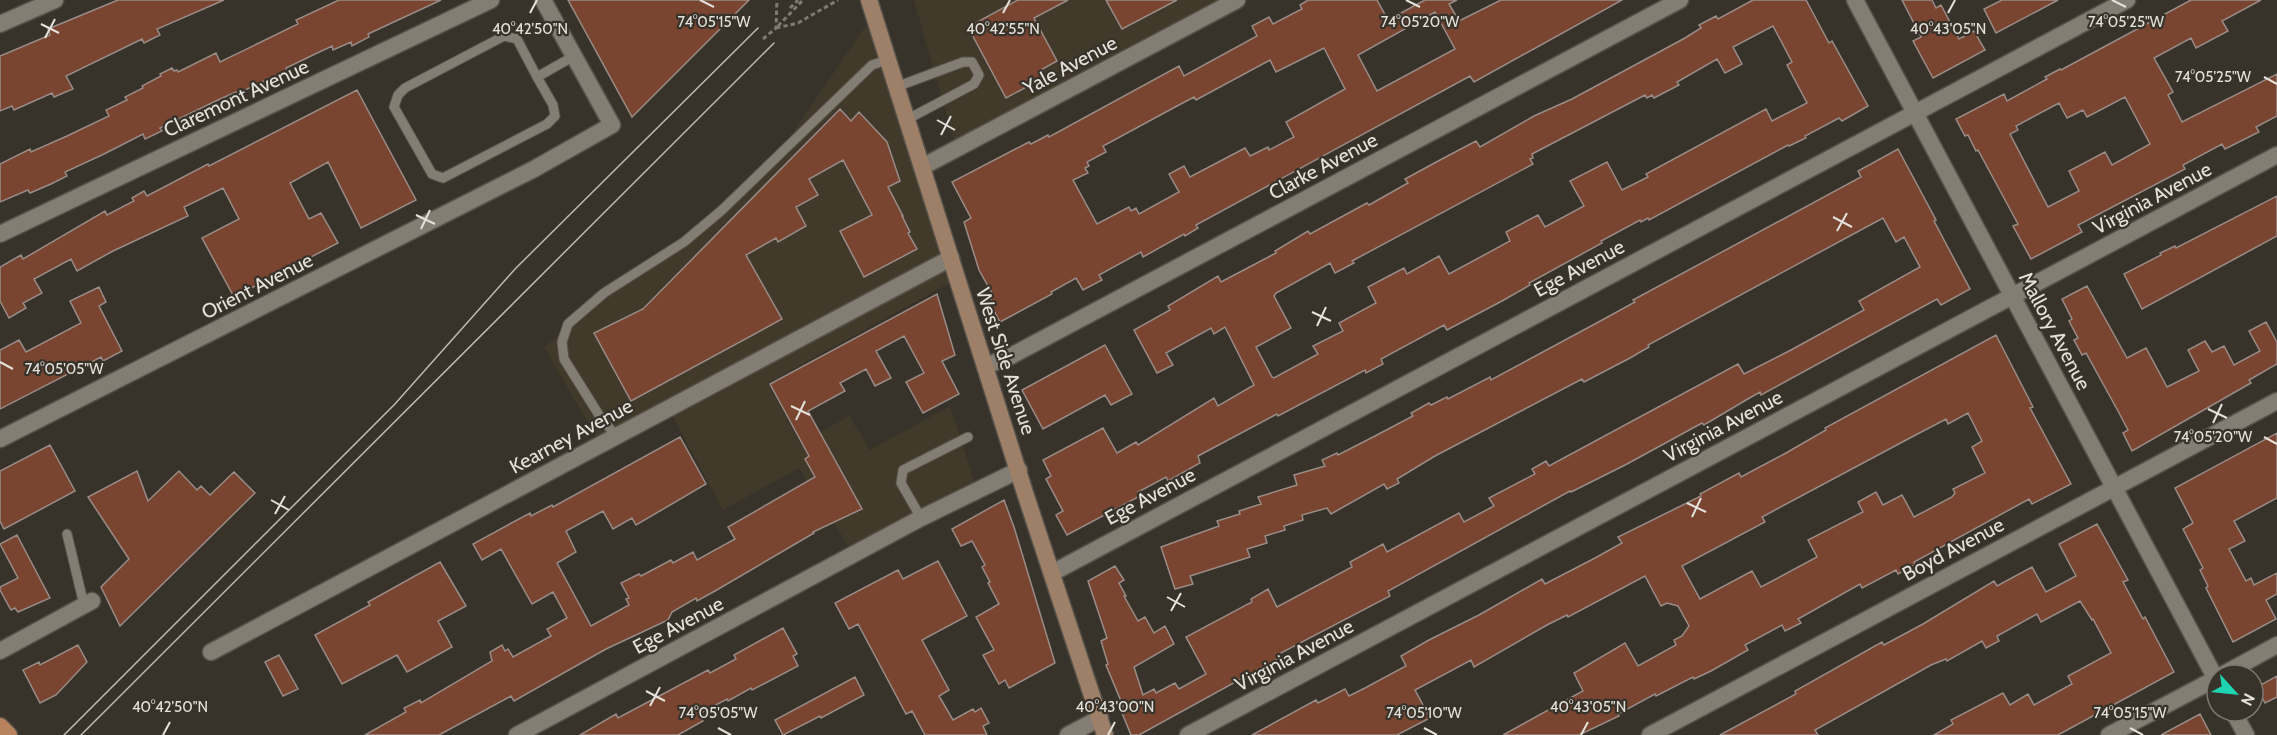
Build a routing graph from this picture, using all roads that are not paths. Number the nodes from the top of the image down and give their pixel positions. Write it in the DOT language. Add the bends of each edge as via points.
graph roads {
  1 [pos="55,0"];
  2 [pos="490,0"];
  3 [pos="543,0"];
  4 [pos="869,0"];
  5 [pos="1237,0"];
  6 [pos="1680,0"];
  7 [pos="1855,0"];
  8 [pos="2127,0"];
  9 [pos="0,24"];
  10 [pos="574,56"];
  11 [pos="887,60"];
  12 [pos="537,77"];
  13 [pos="896,87"];
  14 [pos="1915,113"];
  15 [pos="906,120"];
  16 [pos="2277,155"];
  17 [pos="922,167"];
  18 [pos="0,234"];
  19 [pos="951,258"];
  20 [pos="2012,296"];
  21 [pos="985,366"];
  22 [pos="2277,401"];
  23 [pos="616,436"];
  24 [pos="968,437"];
  25 [pos="0,440"];
  26 [pos="1019,471"];
  27 [pos="2114,488"];
  28 [pos="921,518"];
  29 [pos="67,534"];
  30 [pos="1052,573"];
  31 [pos="88,603"];
  32 [pos="2277,645"];
  33 [pos="0,651"];
  34 [pos="211,652"];
  35 [pos="2210,663"];
  36 [pos="2245,663"];
  37 [pos="2205,685"];
  38 [pos="1100,718"];
  39 [pos="0,726"];
  40 [pos="1213,729"];
  41 [pos="9,735"];
  42 [pos="517,735"];
  43 [pos="1068,735"];
  44 [pos="1105,735"];
  45 [pos="1188,735"];
  46 [pos="1650,735"];
  47 [pos="2109,735"];
  1 -- 9 [label="street"];
  2 -- 18 [label="street, Claremont Avenue"];
  3 -- 10 [label="street"];
  4 -- 11 [label="main road, West Side Avenue"];
  5 -- 17 [label="street, Yale Avenue"];
  6 -- 21 [label="street, Clarke Avenue" via="1009,357"];
  7 -- 14 [label="street, Mallory Avenue"];
  8 -- 14 [label="street, Ege Avenue"];
  10 -- 12 [label="lane"];
  10 -- 25 [label="street, Orient Avenue" via="612,125 534,169"];
  11 -- 13 [label="main road, West Side Avenue"];
  11 -- 23 [label="lane" via="872,64 691,236 604,293 568,324 562,342 564,359"];
  12 -- 12 [label="lane" via="517,39 504,36 405,88 398,94 394,107 432,174 443,178 547,124 555,116"];
  13 -- 15 [label="main road, West Side Avenue"];
  13 -- 15 [label="lane" via="963,62 972,62 979,75 974,84"];
  14 -- 20 [label="street, Mallory Avenue"];
  14 -- 30 [label="street, Ege Avenue"];
  15 -- 17 [label="main road, West Side Avenue"];
  16 -- 20 [label="street, Virginia Avenue"];
  17 -- 19 [label="main road, West Side Avenue"];
  19 -- 21 [label="main road, West Side Avenue"];
  19 -- 23 [label="street, Kearney Avenue"];
  20 -- 27 [label="street, Mallory Avenue"];
  20 -- 40 [label="street, Virginia Avenue"];
  21 -- 26 [label="main road, West Side Avenue"];
  22 -- 27 [label="street, Boyd Avenue"];
  23 -- 34 [label="street, Kearney Avenue"];
  24 -- 28 [label="lane" via="903,470 901,483"];
  26 -- 28 [label="street, Ege Avenue"];
  26 -- 30 [label="main road, West Side Avenue"];
  27 -- 35 [label="street, Mallory Avenue"];
  27 -- 46 [label="street, Boyd Avenue"];
  28 -- 42 [label="street, Ege Avenue"];
  29 -- 31 [label="lane"];
  30 -- 38 [label="main road, West Side Avenue"];
  31 -- 33 [label="street"];
  32 -- 36 [label="street"];
  37 -- 47 [label="street"];
  38 -- 43 [label="street"];
  38 -- 44 [label="main road, West Side Avenue"];
  39 -- 41 [label="main road"];
  40 -- 45 [label="street, Virginia Avenue"];
}
